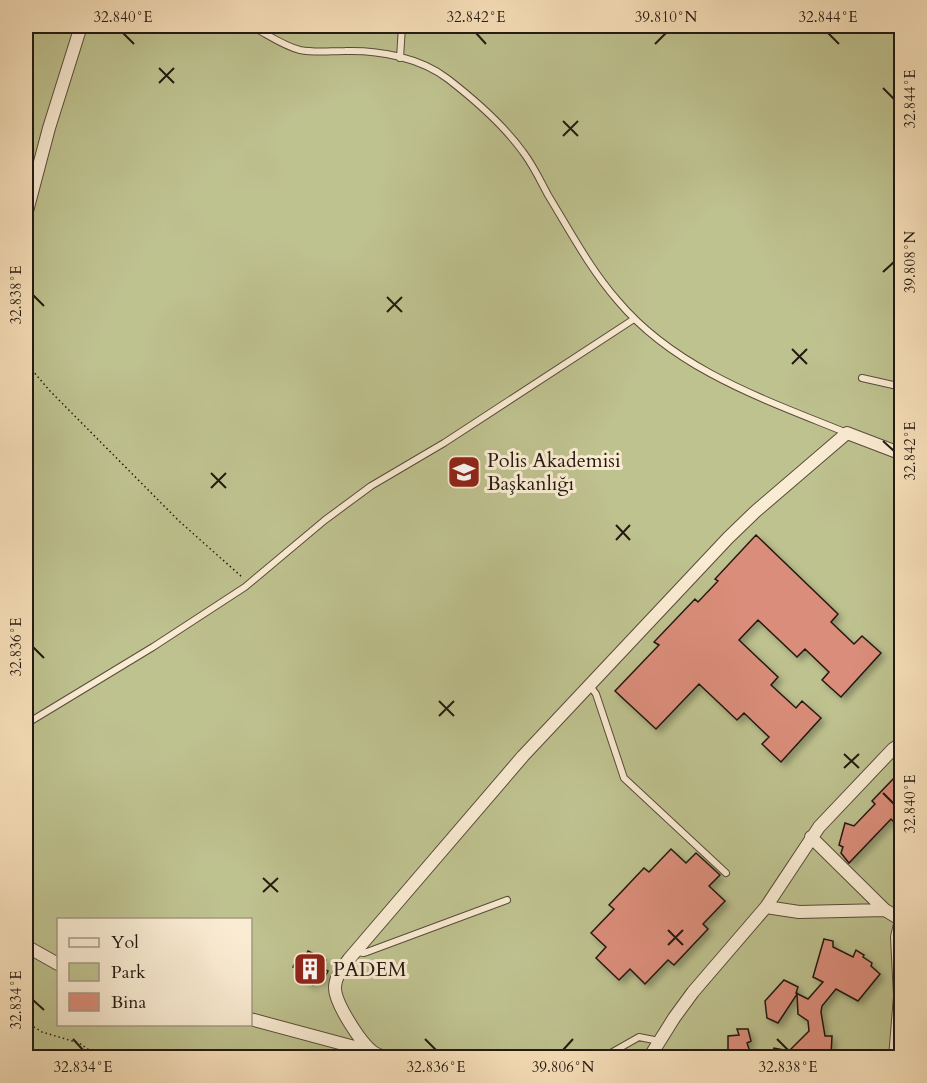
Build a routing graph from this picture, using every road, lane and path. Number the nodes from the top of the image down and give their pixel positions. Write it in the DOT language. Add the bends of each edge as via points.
graph roads {
  1 [pos="81,26"];
  2 [pos="251,26"];
  3 [pos="402,26"];
  4 [pos="400,58"];
  5 [pos="26,215"];
  6 [pos="634,319"];
  7 [pos="26,363"];
  8 [pos="862,378"];
  9 [pos="902,387"];
  10 [pos="847,434"];
  11 [pos="902,454"];
  12 [pos="249,584"];
  13 [pos="590,686"];
  14 [pos="26,724"];
  15 [pos="902,743"];
  16 [pos="811,837"];
  17 [pos="726,873"];
  18 [pos="507,900"];
  19 [pos="766,907"];
  20 [pos="885,910"];
  21 [pos="901,917"];
  22 [pos="26,946"];
  23 [pos="356,951"];
  24 [pos="57,963"];
  25 [pos="252,1020"];
  26 [pos="26,1022"];
  27 [pos="35,1028"];
  28 [pos="26,1037"];
  29 [pos="659,1041"];
  30 [pos="373,1052"];
  31 [pos="101,1058"];
  32 [pos="386,1058"];
  33 [pos="602,1058"];
  34 [pos="649,1058"];
  35 [pos="895,1058"];
  1 -- 5 [label="street"];
  2 -- 4 [label="lane" via="301,50 367,52"];
  3 -- 4 [label="lane"];
  4 -- 6 [label="lane" via="435,70 498,122 524,153 600,279"];
  6 -- 10 [label="lane" via="674,351 719,377"];
  6 -- 12 [label="lane" via="371,486"];
  7 -- 12 [label="path" via="179,521"];
  8 -- 9 [label="lane"];
  10 -- 11 [label="street"];
  10 -- 13 [label="street" via="728,538"];
  12 -- 14 [label="lane"];
  13 -- 17 [label="lane" via="624,778"];
  13 -- 23 [label="street" via="523,756"];
  15 -- 16 [label="street"];
  16 -- 19 [label="street"];
  16 -- 20 [label="street"];
  18 -- 23 [label="lane" via="367,952"];
  19 -- 20 [label="street" via="799,912"];
  19 -- 29 [label="street" via="693,992"];
  20 -- 21 [label="street"];
  21 -- 35 [label="street" via="897,937 900,996"];
  22 -- 24 [label="street"];
  23 -- 30 [label="street" via="336,980 334,990 349,1020"];
  25 -- 30 [label="street"];
  26 -- 27 [label="path"];
  27 -- 28 [label="path"];
  27 -- 31 [label="path" via="79,1043"];
  29 -- 33 [label="lane" via="639,1037"];
  29 -- 34 [label="street"];
  30 -- 32 [label="street"];
}
